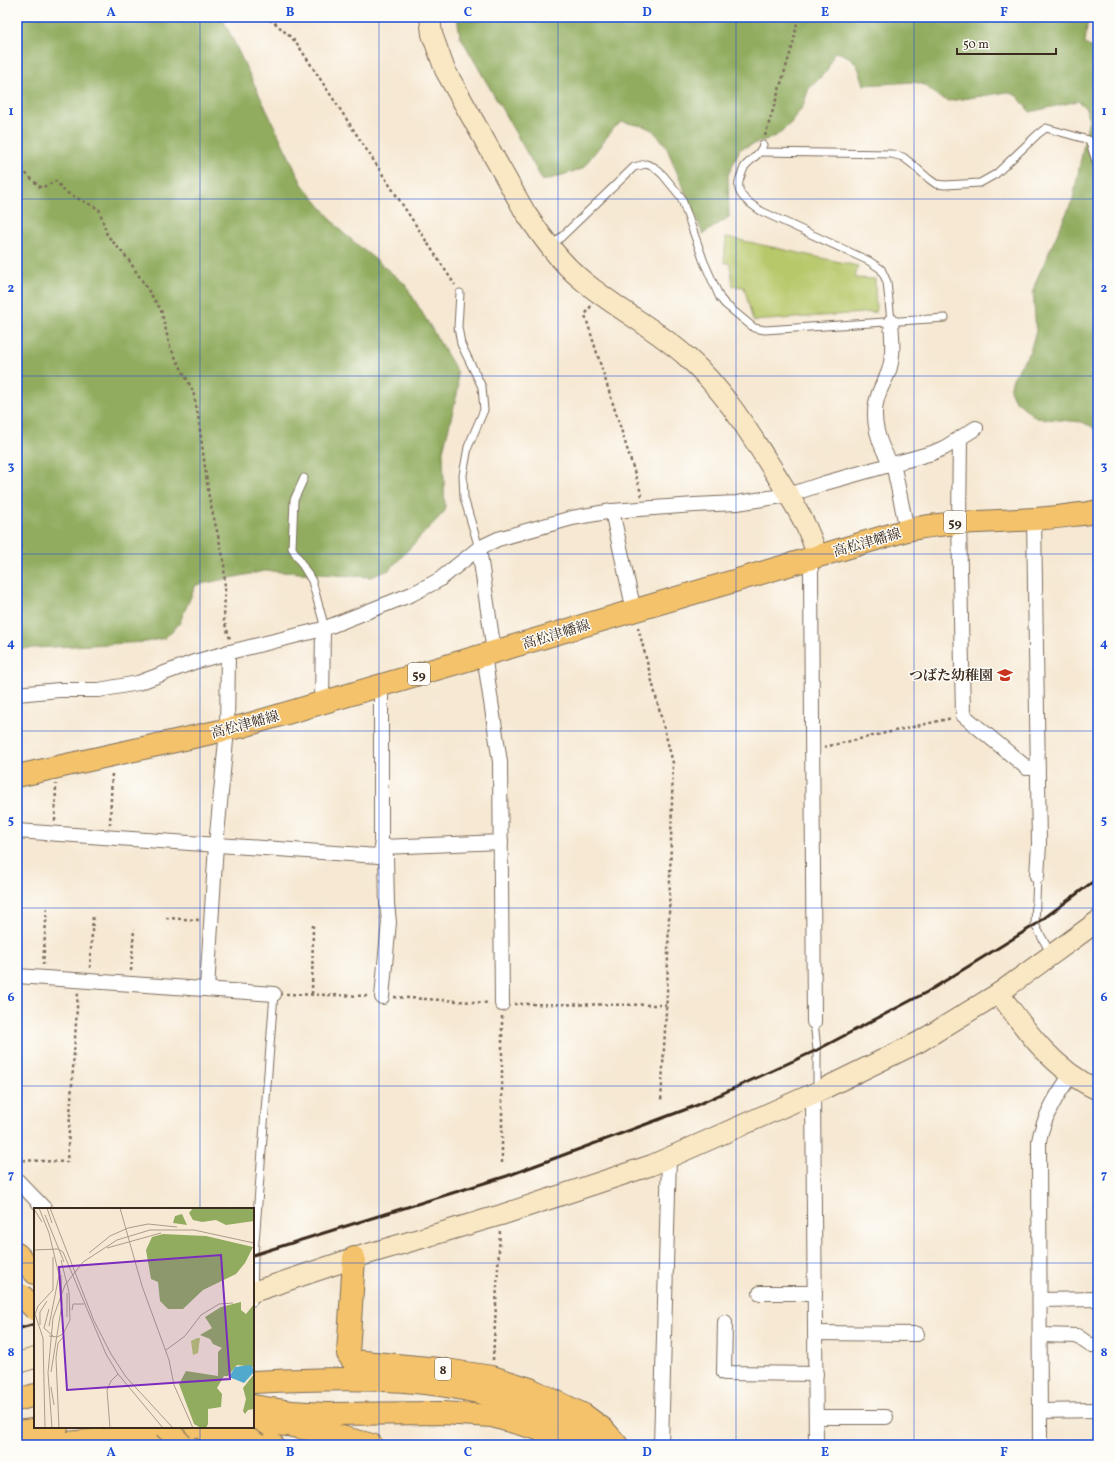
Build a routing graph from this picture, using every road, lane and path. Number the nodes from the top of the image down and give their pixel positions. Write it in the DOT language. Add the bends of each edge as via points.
graph roads {
  1 [pos="264,17"];
  2 [pos="430,17"];
  3 [pos="798,17"];
  4 [pos="762,148"];
  5 [pos="17,165"];
  6 [pos="1098,166"];
  7 [pos="550,248"];
  8 [pos="460,293"];
  9 [pos="598,293"];
  10 [pos="945,318"];
  11 [pos="891,321"];
  12 [pos="976,428"];
  13 [pos="960,439"];
  14 [pos="892,465"];
  15 [pos="304,478"];
  16 [pos="789,496"];
  17 [pos="646,508"];
  18 [pos="612,511"];
  19 [pos="1098,511"];
  20 [pos="1034,519"];
  21 [pos="959,522"];
  22 [pos="907,530"];
  23 [pos="17,541"];
  24 [pos="479,548"];
  25 [pos="813,558"];
  26 [pos="17,561"];
  27 [pos="634,611"];
  28 [pos="323,629"];
  29 [pos="231,652"];
  30 [pos="489,654"];
  31 [pos="381,685"];
  32 [pos="17,694"];
  33 [pos="322,703"];
  34 [pos="963,715"];
  35 [pos="227,730"];
  36 [pos="812,750"];
  37 [pos="113,755"];
  38 [pos="1037,767"];
  39 [pos="57,768"];
  40 [pos="17,776"];
  41 [pos="17,831"];
  42 [pos="54,834"];
  43 [pos="110,838"];
  44 [pos="501,842"];
  45 [pos="216,845"];
  46 [pos="383,847"];
  47 [pos="1037,876"];
  48 [pos="47,907"];
  49 [pos="93,915"];
  50 [pos="166,918"];
  51 [pos="211,921"];
  52 [pos="1098,921"];
  53 [pos="313,925"];
  54 [pos="134,929"];
  55 [pos="1051,955"];
  56 [pos="17,976"];
  57 [pos="42,977"];
  58 [pos="84,980"];
  59 [pos="131,984"];
  60 [pos="207,989"];
  61 [pos="999,993"];
  62 [pos="274,994"];
  63 [pos="312,994"];
  64 [pos="382,996"];
  65 [pos="502,1004"];
  66 [pos="666,1005"];
  67 [pos="814,1022"];
  68 [pos="1072,1074"];
  69 [pos="1098,1090"];
  70 [pos="815,1093"];
  71 [pos="661,1102"];
  72 [pos="669,1157"];
  73 [pos="17,1160"];
  74 [pos="502,1163"];
  75 [pos="17,1180"];
  76 [pos="44,1208"];
  77 [pos="501,1215"];
  78 [pos="17,1254"];
  79 [pos="354,1258"];
  80 [pos="254,1271"];
  81 [pos="34,1272"];
  82 [pos="760,1293"];
  83 [pos="815,1293"];
  84 [pos="254,1295"];
  85 [pos="1098,1299"];
  86 [pos="1040,1300"];
  87 [pos="725,1322"];
  88 [pos="815,1333"];
  89 [pos="917,1334"];
  90 [pos="1040,1335"];
  91 [pos="1098,1345"];
  92 [pos="34,1358"];
  93 [pos="17,1363"];
  94 [pos="816,1374"];
  95 [pos="492,1377"];
  96 [pos="254,1382"];
  97 [pos="254,1406"];
  98 [pos="1098,1410"];
  99 [pos="1040,1411"];
  100 [pos="34,1417"];
  101 [pos="816,1417"];
  102 [pos="886,1417"];
  103 [pos="17,1421"];
  104 [pos="254,1423"];
  105 [pos="49,1428"];
  106 [pos="166,1428"];
  107 [pos="202,1428"];
  108 [pos="231,1428"];
  109 [pos="17,1432"];
  110 [pos="44,1445"];
  111 [pos="182,1445"];
  112 [pos="231,1445"];
  113 [pos="258,1445"];
  114 [pos="273,1445"];
  115 [pos="372,1445"];
  116 [pos="569,1445"];
  117 [pos="589,1445"];
  118 [pos="617,1445"];
  119 [pos="661,1445"];
  120 [pos="816,1445"];
  121 [pos="1040,1445"];
  1 -- 8 [label="path" via="274,22 296,42"];
  2 -- 7 [label="street" via="432,34 445,70 526,212"];
  3 -- 4 [label="path"];
  4 -- 6 [label="lane" via="892,154 908,160 936,184 980,183 996,174 1046,128 1089,140"];
  4 -- 11 [label="lane" via="745,167 738,188 741,195 761,211 881,269 887,282"];
  5 -- 29 [label="path" via="41,188 56,181 66,192 99,209 107,234 128,259 161,310 170,347 193,391 197,409 209,497 224,561 224,621"];
  7 -- 9 [label="street"];
  7 -- 11 [label="lane" via="634,167 646,164 654,167 681,197 720,298 754,328 765,330"];
  8 -- 24 [label="lane" via="458,327 461,344 482,387 484,410 468,447 462,475 464,498"];
  9 -- 16 [label="street" via="660,335 703,371 742,420"];
  9 -- 17 [label="path" via="585,315"];
  10 -- 11 [label="lane"];
  11 -- 14 [label="street" via="890,368 876,403 875,421 879,438"];
  12 -- 13 [label="street"];
  13 -- 14 [label="street" via="932,453"];
  13 -- 21 [label="street"];
  14 -- 16 [label="street" via="825,483"];
  14 -- 22 [label="street"];
  15 -- 28 [label="lane" via="294,500 292,548 312,581"];
  16 -- 17 [label="street" via="737,503"];
  16 -- 25 [label="street" via="814,544"];
  17 -- 18 [label="street"];
  18 -- 24 [label="street" via="572,518 520,532"];
  18 -- 27 [label="street"];
  19 -- 20 [label="main road, 高松津幡線 / 59"];
  20 -- 21 [label="main road, 高松津幡線 / 59"];
  20 -- 38 [label="street"];
  21 -- 22 [label="main road, 高松津幡線 / 59"];
  21 -- 34 [label="street"];
  22 -- 25 [label="main road, 高松津幡線 / 59"];
  23 -- 26 [label="path" via="21,545"];
  24 -- 28 [label="street" via="439,580 412,594"];
  24 -- 30 [label="street"];
  25 -- 27 [label="main road, 高松津幡線 / 59"];
  25 -- 36 [label="street"];
  27 -- 30 [label="main road, 高松津幡線 / 59"];
  27 -- 66 [label="path" via="673,763"];
  28 -- 29 [label="street"];
  28 -- 33 [label="street"];
  29 -- 32 [label="street" via="194,662 138,683 99,690"];
  29 -- 35 [label="street"];
  30 -- 31 [label="main road, 高松津幡線 / 59"];
  30 -- 44 [label="street" via="500,762"];
  31 -- 33 [label="main road, 高松津幡線 / 59"];
  31 -- 46 [label="street" via="380,840"];
  33 -- 35 [label="main road, 高松津幡線 / 59"];
  34 -- 36 [label="path"];
  34 -- 38 [label="street" via="1027,768"];
  35 -- 37 [label="main road, 高松津幡線 / 59"];
  35 -- 45 [label="street"];
  36 -- 67 [label="street"];
  37 -- 39 [label="main road, 高松津幡線 / 59"];
  37 -- 43 [label="path"];
  38 -- 47 [label="street"];
  39 -- 40 [label="main road, 高松津幡線 / 59"];
  39 -- 42 [label="path"];
  41 -- 42 [label="street"];
  42 -- 43 [label="street"];
  43 -- 45 [label="street"];
  44 -- 46 [label="street"];
  44 -- 65 [label="street"];
  45 -- 46 [label="street" via="378,856"];
  45 -- 51 [label="street"];
  46 -- 64 [label="street" via="386,856 389,922"];
  47 -- 55 [label="lane" via="1035,925"];
  48 -- 57 [label="path"];
  49 -- 58 [label="path"];
  50 -- 51 [label="path"];
  51 -- 60 [label="street"];
  52 -- 55 [label="street"];
  53 -- 63 [label="path"];
  54 -- 59 [label="path"];
  55 -- 61 [label="street"];
  56 -- 57 [label="street"];
  57 -- 58 [label="street"];
  58 -- 59 [label="street"];
  58 -- 73 [label="path" via="67,1162"];
  59 -- 60 [label="street"];
  60 -- 62 [label="street"];
  61 -- 68 [label="street" via="1040,1047"];
  61 -- 70 [label="street" via="918,1042"];
  62 -- 63 [label="path"];
  62 -- 80 [label="lane"];
  63 -- 64 [label="path"];
  64 -- 65 [label="path"];
  65 -- 66 [label="path"];
  65 -- 74 [label="path"];
  66 -- 71 [label="path"];
  67 -- 70 [label="lane" via="817,1050"];
  68 -- 69 [label="street"];
  68 -- 86 [label="street" via="1060,1090 1041,1131"];
  70 -- 72 [label="street"];
  70 -- 83 [label="street"];
  72 -- 77 [label="street" via="652,1165"];
  72 -- 119 [label="street"];
  75 -- 76 [label="street"];
  77 -- 79 [label="street"];
  77 -- 95 [label="path"];
  78 -- 81 [label="main road"];
  79 -- 84 [label="street"];
  79 -- 95 [label="main road, 8" via="348,1354 353,1361"];
  82 -- 83 [label="street"];
  83 -- 88 [label="street"];
  85 -- 86 [label="street"];
  86 -- 90 [label="street"];
  87 -- 94 [label="street" via="724,1373"];
  88 -- 89 [label="street"];
  88 -- 94 [label="street"];
  90 -- 91 [label="street" via="1077,1336 1090,1345"];
  90 -- 99 [label="street"];
  92 -- 93 [label="street"];
  94 -- 101 [label="street"];
  95 -- 118 [label="main road, 8" via="530,1390 584,1415 603,1429"];
  96 -- 117 [label="main road" via="386,1380 487,1394 560,1422"];
  97 -- 116 [label="main road" via="292,1412 492,1416 538,1429"];
  98 -- 99 [label="street"];
  99 -- 121 [label="street"];
  100 -- 103 [label="main road"];
  101 -- 102 [label="street"];
  101 -- 120 [label="street"];
  104 -- 115 [label="main road" via="288,1425"];
  105 -- 109 [label="main road"];
  106 -- 111 [label="main road, bridge"];
  107 -- 112 [label="main road, bridge"];
  108 -- 113 [label="main road, bridge"];
  110 -- 114 [label="main road" via="110,1439 174,1439"];
}
